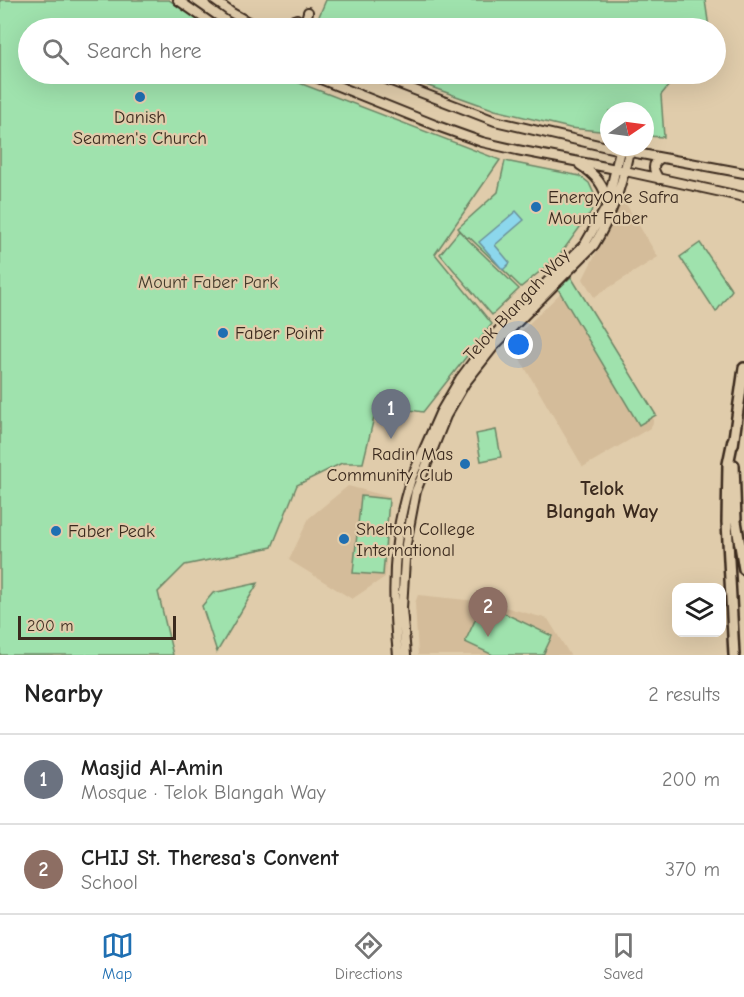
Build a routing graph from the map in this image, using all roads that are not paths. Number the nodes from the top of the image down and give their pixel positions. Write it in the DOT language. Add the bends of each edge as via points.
graph roads {
  1 [pos="178,0"];
  2 [pos="214,0"];
  3 [pos="308,12"];
  4 [pos="204,18"];
  5 [pos="240,18"];
  6 [pos="306,18"];
  7 [pos="339,84"];
  8 [pos="399,84"];
  9 [pos="600,145"];
  10 [pos="619,156"];
  11 [pos="628,156"];
  12 [pos="652,156"];
  13 [pos="661,158"];
  14 [pos="574,161"];
  15 [pos="616,169"];
  16 [pos="625,171"];
  17 [pos="744,173"];
  18 [pos="659,179"];
  19 [pos="744,197"];
  20 [pos="607,206"];
  21 [pos="744,368"];
  22 [pos="733,440"];
  23 [pos="744,569"];
  24 [pos="398,655"];
  25 [pos="406,655"];
  26 [pos="734,655"];
  1 -- 4 [label="main road"];
  2 -- 5 [label="main road"];
  3 -- 6 [label="main road"];
  7 -- 14 [label="main road" via="482,142"];
  8 -- 9 [label="main road" via="495,121"];
  10 -- 15 [label="main road, Telok Blangah Way"];
  11 -- 16 [label="main road, Telok Blangah Way"];
  12 -- 13 [label="main road"];
  13 -- 17 [label="main road"];
  13 -- 18 [label="main road" via="654,165"];
  14 -- 15 [label="main road"];
  14 -- 20 [label="main road" via="599,179"];
  15 -- 16 [label="main road"];
  15 -- 20 [label="main road, Telok Blangah Way"];
  16 -- 18 [label="main road"];
  16 -- 25 [label="main road, Telok Blangah Way" via="605,227 594,245 495,345 465,383 446,416 416,491 406,544 402,608"];
  18 -- 19 [label="main road"];
  20 -- 24 [label="main road, Telok Blangah Way" via="585,244 489,340 440,413 407,489 398,535 394,605"];
  21 -- 22 [label="highway"];
  22 -- 23 [label="highway" via="736,521"];
  22 -- 26 [label="highway" via="728,464 727,522"];
}
